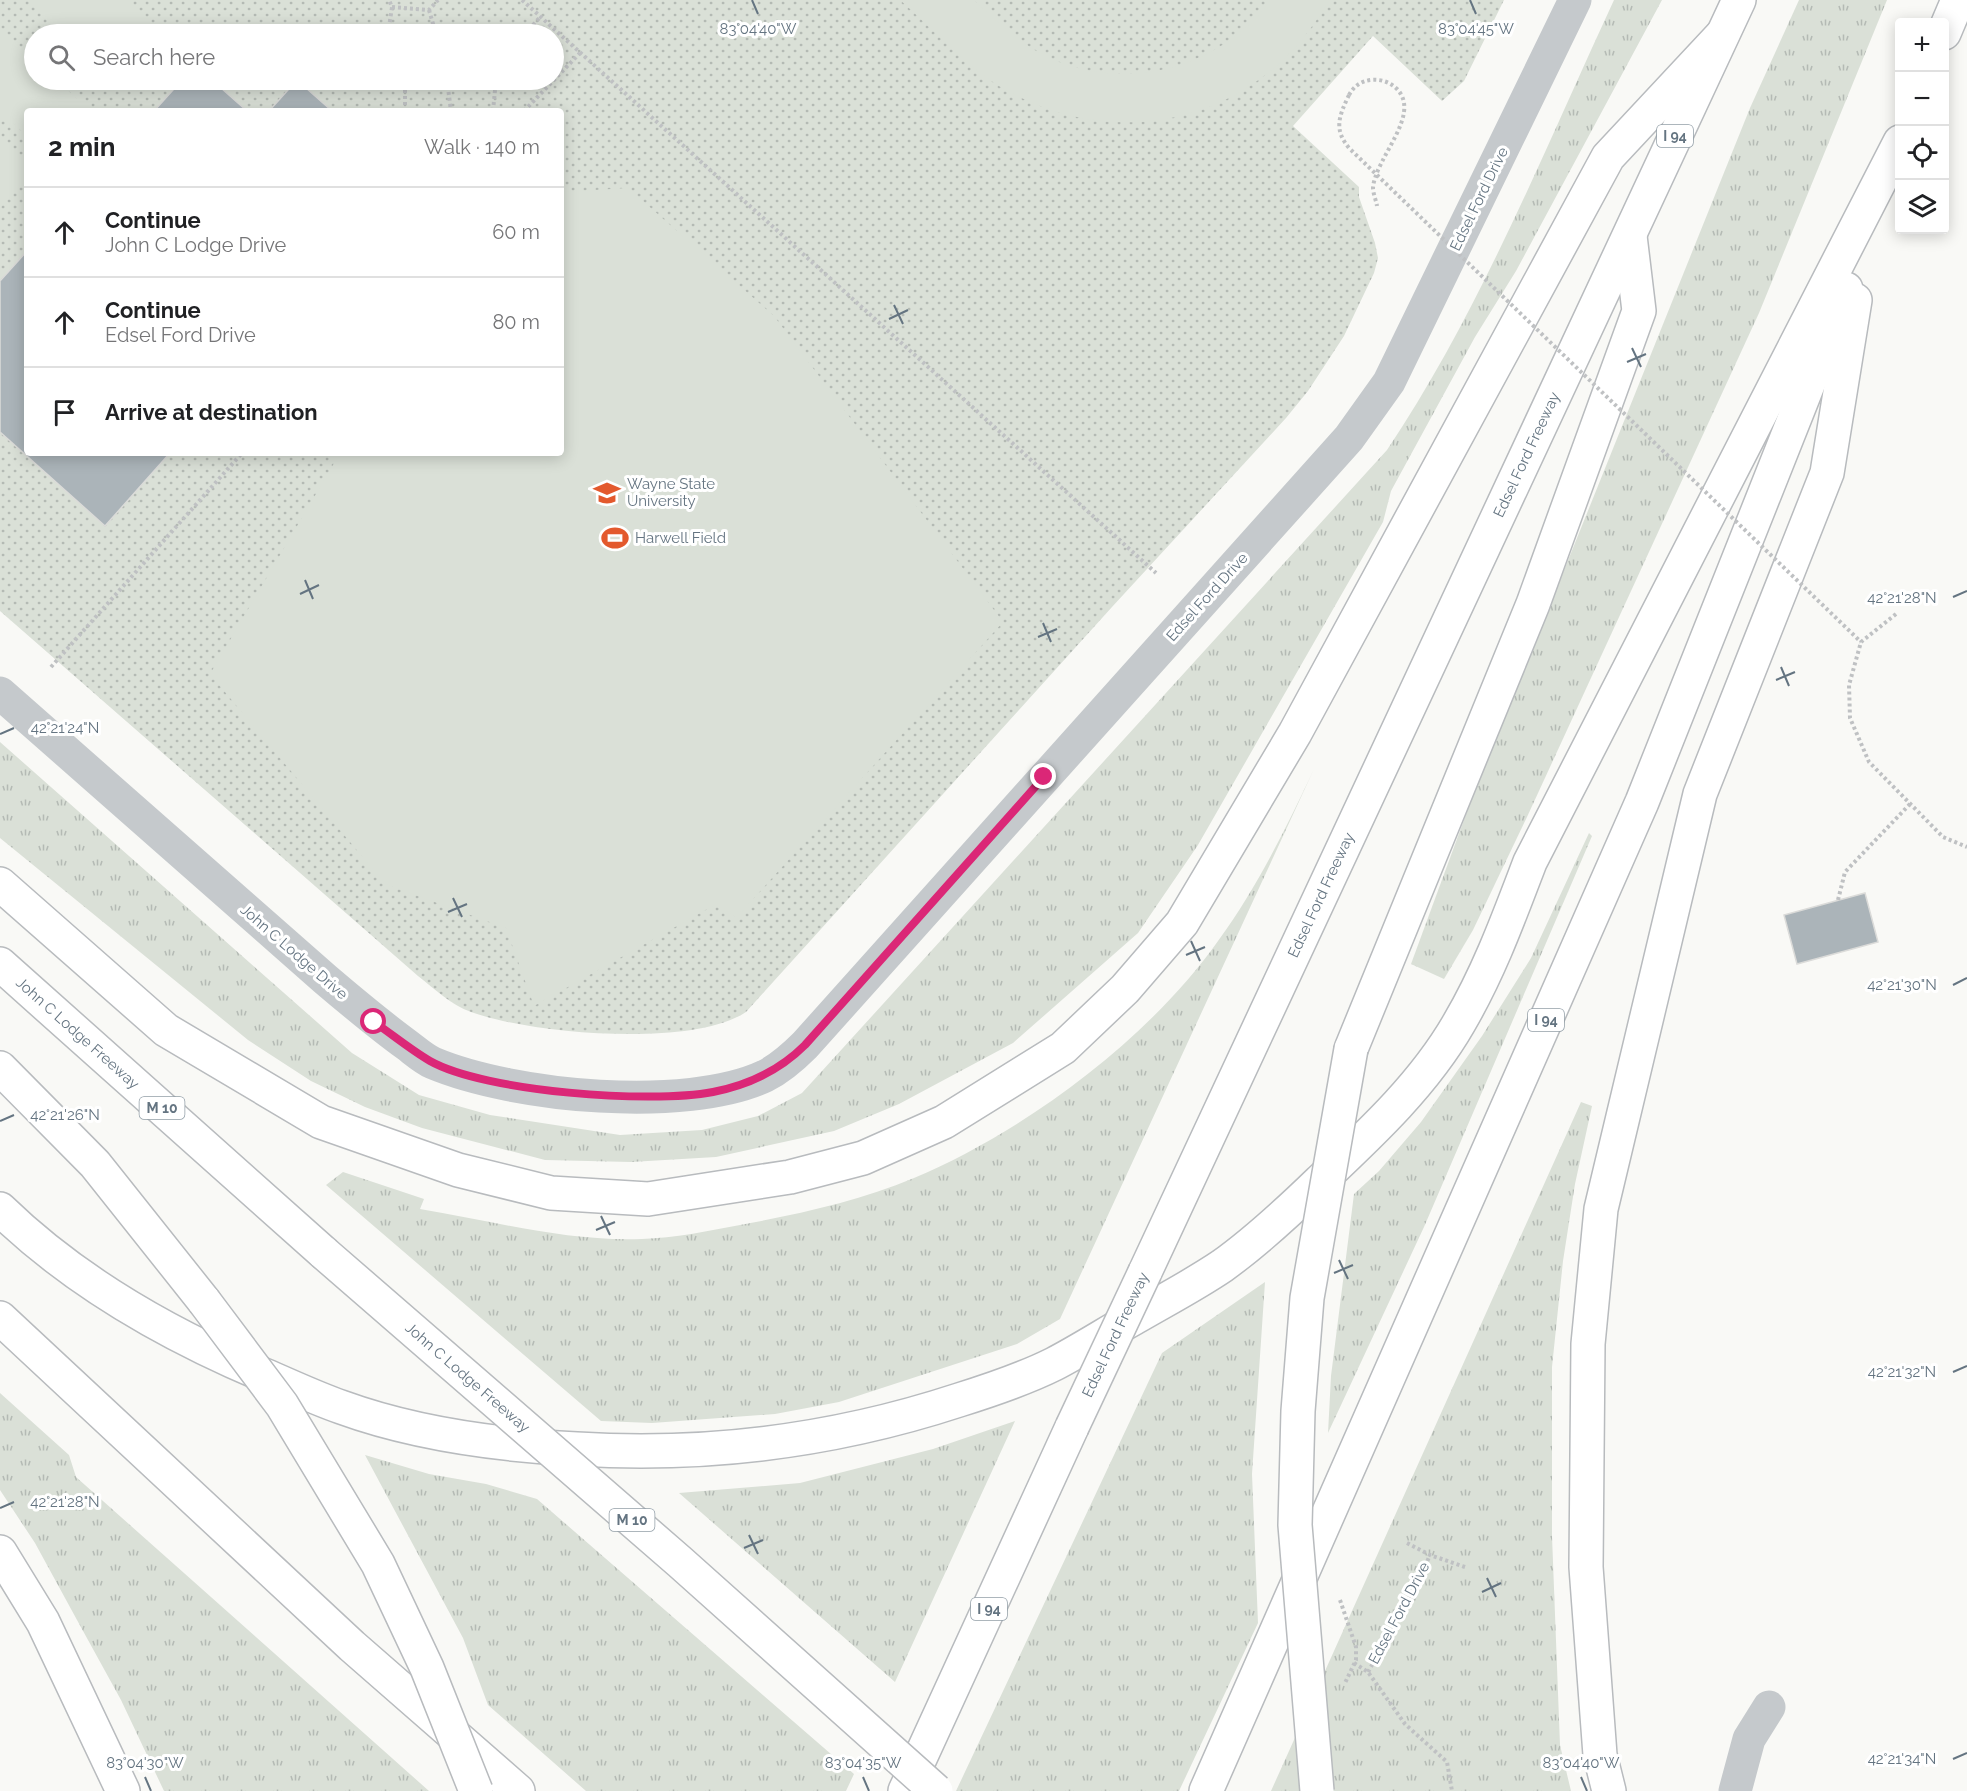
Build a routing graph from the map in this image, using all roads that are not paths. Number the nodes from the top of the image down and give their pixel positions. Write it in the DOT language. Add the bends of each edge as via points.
graph roads {
  1 [pos="1575,0"];
  2 [pos="1739,0"];
  3 [pos="1958,0"];
  4 [pos="1949,21"];
  5 [pos="1721,36"];
  6 [pos="1895,151"];
  7 [pos="1895,154"];
  8 [pos="1630,236"];
  9 [pos="1865,240"];
  10 [pos="0,693"];
  11 [pos="0,884"];
  12 [pos="0,964"];
  13 [pos="0,1068"];
  14 [pos="714,1092"];
  15 [pos="0,1209"];
  16 [pos="0,1318"];
  17 [pos="0,1552"];
  18 [pos="1769,1707"];
  19 [pos="123,1791"];
  20 [pos="476,1791"];
  21 [pos="518,1791"];
  22 [pos="905,1791"];
  23 [pos="936,1791"];
  24 [pos="1206,1791"];
  25 [pos="1317,1791"];
  26 [pos="1609,1791"];
  27 [pos="1735,1791"];
  1 -- 14 [label="street, Edsel Ford Drive" via="1389,382 1349,438 788,1063 766,1075"];
  2 -- 5 [label="highway, Edsel Ford Freeway / I 94"];
  3 -- 4 [label="highway"];
  5 -- 8 [label="highway, Edsel Ford Freeway / I 94"];
  5 -- 11 [label="highway" via="1608,157 1295,733 1182,923 1125,989 1063,1048 944,1122 863,1158 790,1177 648,1199 551,1193 458,1170 321,1122 166,1030"];
  6 -- 15 [label="highway" via="1530,862 1497,947 1458,1025 1378,1126 1269,1230 1218,1269 1051,1365 992,1390 917,1414 854,1430 768,1444 638,1453 486,1441 342,1408 224,1358 149,1319 78,1274"];
  7 -- 9 [label="highway, I 94"];
  8 -- 22 [label="highway, Edsel Ford Freeway / I 94, bridge"];
  8 -- 25 [label="highway, bridge" via="1639,311 1533,604 1351,1049 1307,1298 1298,1411 1295,1525"];
  9 -- 24 [label="highway, I 94" via="1642,802"];
  9 -- 26 [label="highway" via="1827,473 1700,794 1601,1209 1588,1344 1586,1567 1600,1755"];
  10 -- 14 [label="street, John C Lodge Drive" via="374,1022 431,1062 501,1083 570,1092 645,1096"];
  12 -- 23 [label="highway, John C Lodge Freeway / M 10, bridge"];
  13 -- 20 [label="highway, bridge" via="94,1164 282,1405 378,1564 427,1668"];
  16 -- 21 [label="highway" via="352,1646"];
  17 -- 19 [label="highway" via="43,1623"];
  18 -- 27 [label="street" via="1749,1739"];
}
